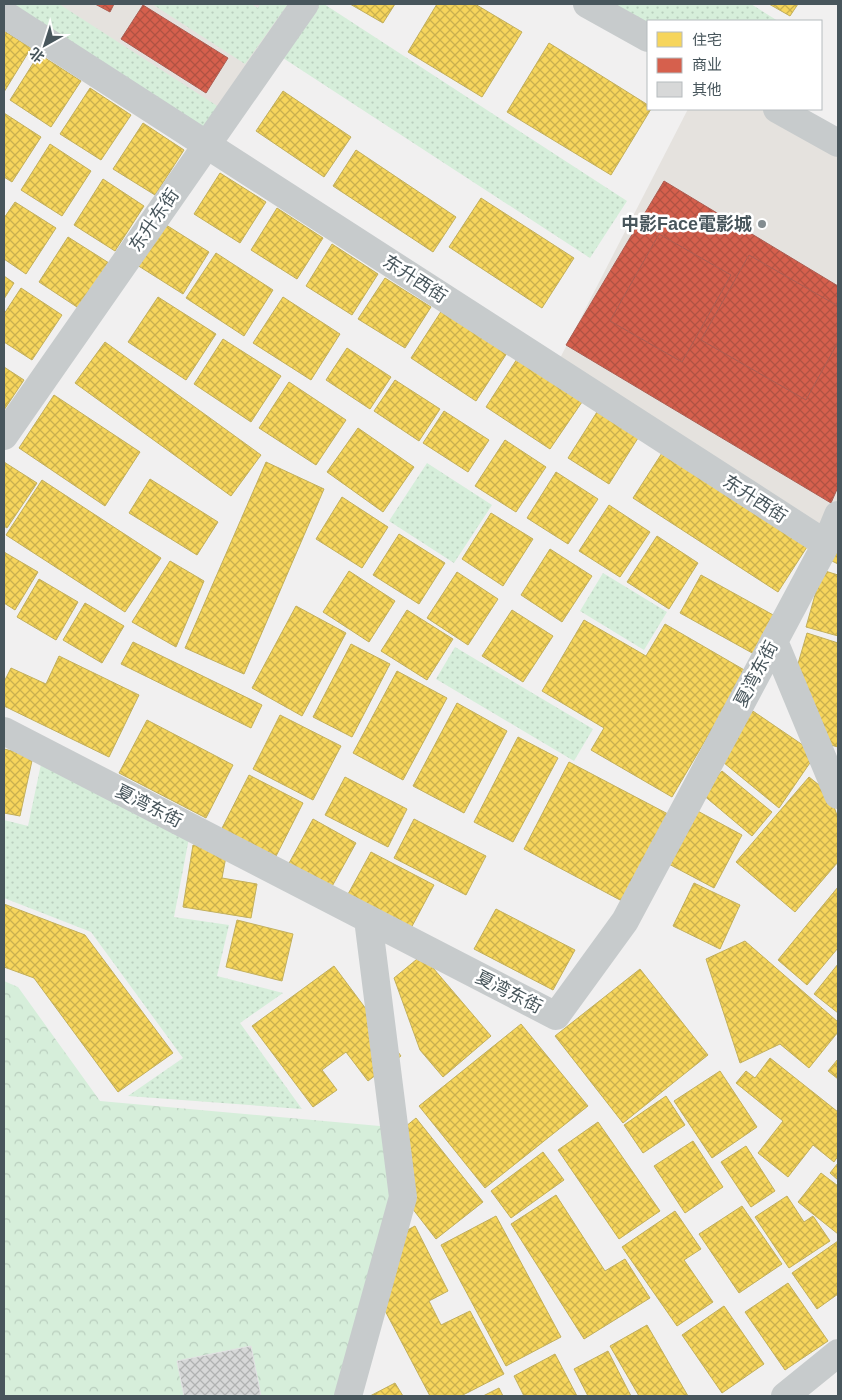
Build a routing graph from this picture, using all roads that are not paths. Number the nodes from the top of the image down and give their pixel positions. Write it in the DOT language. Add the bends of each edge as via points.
graph roads {
  1 [pos="305,4"];
  2 [pos="587,4"];
  3 [pos="4,14"];
  4 [pos="647,37"];
  5 [pos="779,110"];
  6 [pos="838,143"];
  7 [pos="206,145"];
  8 [pos="4,436"];
  9 [pos="838,516"];
  10 [pos="826,544"];
  11 [pos="774,641"];
  12 [pos="4,731"];
  13 [pos="838,795"];
  14 [pos="368,919"];
  15 [pos="838,1353"];
  16 [pos="348,1396"];
  17 [pos="785,1396"];
  1 -- 7 [label="street, 东升东街"];
  2 -- 4 [label="street"];
  3 -- 7 [label="street, 东升西街"];
  5 -- 6 [label="street"];
  7 -- 8 [label="street, 东升东街"];
  7 -- 10 [label="street, 东升西街"];
  9 -- 10 [label="street, 夏湾东街"];
  10 -- 11 [label="street, 夏湾东街"];
  11 -- 13 [label="street"];
  11 -- 14 [label="street, 夏湾东街" via="625,921 556,1016"];
  12 -- 14 [label="street, 夏湾东街"];
  14 -- 16 [label="street" via="404,1197"];
  15 -- 17 [label="street"];
}
